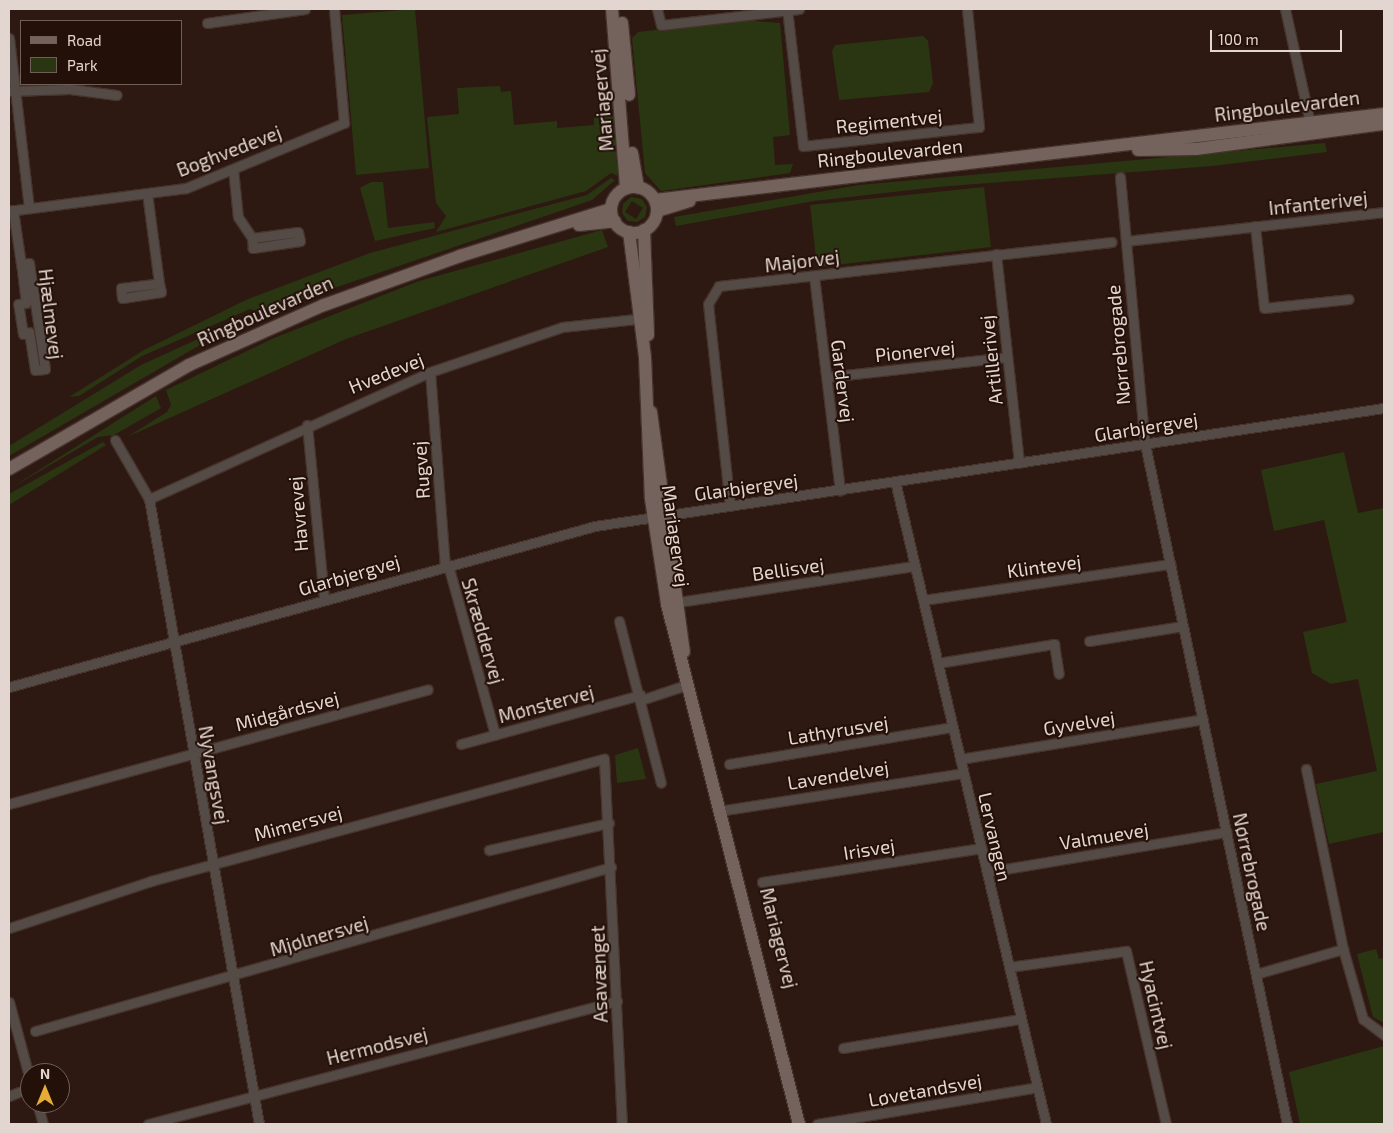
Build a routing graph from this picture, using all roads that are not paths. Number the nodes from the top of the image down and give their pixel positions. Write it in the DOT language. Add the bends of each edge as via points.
graph roads {
  1 [pos="305,9"];
  2 [pos="334,9"];
  3 [pos="612,9"];
  4 [pos="621,9"];
  5 [pos="657,9"];
  6 [pos="799,9"];
  7 [pos="967,9"];
  8 [pos="1285,9"];
  9 [pos="787,10"];
  10 [pos="207,23"];
  11 [pos="9,38"];
  12 [pos="12,90"];
  13 [pos="117,95"];
  14 [pos="1384,114"];
  15 [pos="1310,122"];
  16 [pos="1384,124"];
  17 [pos="1311,135"];
  18 [pos="1075,152"];
  19 [pos="233,169"];
  20 [pos="1120,177"];
  21 [pos="632,188"];
  22 [pos="147,193"];
  23 [pos="656,206"];
  24 [pos="29,208"];
  25 [pos="11,210"];
  26 [pos="1384,212"];
  27 [pos="613,215"];
  28 [pos="1255,226"];
  29 [pos="644,230"];
  30 [pos="629,232"];
  31 [pos="252,238"];
  32 [pos="1126,241"];
  33 [pos="1112,242"];
  34 [pos="996,254"];
  35 [pos="20,264"];
  36 [pos="814,276"];
  37 [pos="160,283"];
  38 [pos="1349,299"];
  39 [pos="643,318"];
  40 [pos="1007,357"];
  41 [pos="430,372"];
  42 [pos="826,378"];
  43 [pos="1384,408"];
  44 [pos="306,425"];
  45 [pos="115,440"];
  46 [pos="1145,444"];
  47 [pos="1019,463"];
  48 [pos="9,469"];
  49 [pos="895,481"];
  50 [pos="840,490"];
  51 [pos="148,499"];
  52 [pos="730,506"];
  53 [pos="659,516"];
  54 [pos="1170,564"];
  55 [pos="446,565"];
  56 [pos="915,566"];
  57 [pos="324,599"];
  58 [pos="923,600"];
  59 [pos="672,603"];
  60 [pos="619,621"];
  61 [pos="1183,626"];
  62 [pos="174,640"];
  63 [pos="1089,640"];
  64 [pos="938,663"];
  65 [pos="1059,674"];
  66 [pos="683,686"];
  67 [pos="9,687"];
  68 [pos="428,689"];
  69 [pos="640,698"];
  70 [pos="1203,719"];
  71 [pos="953,728"];
  72 [pos="496,735"];
  73 [pos="461,744"];
  74 [pos="194,753"];
  75 [pos="598,759"];
  76 [pos="960,759"];
  77 [pos="729,764"];
  78 [pos="1306,769"];
  79 [pos="963,773"];
  80 [pos="661,783"];
  81 [pos="9,804"];
  82 [pos="722,810"];
  83 [pos="609,823"];
  84 [pos="1227,832"];
  85 [pos="981,848"];
  86 [pos="489,850"];
  87 [pos="213,864"];
  88 [pos="611,867"];
  89 [pos="987,872"];
  90 [pos="762,882"];
  91 [pos="9,928"];
  92 [pos="1343,949"];
  93 [pos="1009,968"];
  94 [pos="1256,974"];
  95 [pos="234,978"];
  96 [pos="616,1001"];
  97 [pos="9,1002"];
  98 [pos="1021,1018"];
  99 [pos="35,1031"];
  100 [pos="1384,1035"];
  101 [pos="842,1048"];
  102 [pos="25,1063"];
  103 [pos="1037,1087"];
  104 [pos="19,1092"];
  105 [pos="254,1094"];
  106 [pos="9,1096"];
  107 [pos="148,1124"];
  108 [pos="259,1124"];
  109 [pos="622,1124"];
  110 [pos="799,1124"];
  111 [pos="807,1124"];
  112 [pos="817,1124"];
  113 [pos="1046,1124"];
  114 [pos="1166,1124"];
  115 [pos="1287,1124"];
  1 -- 10 [label="street"];
  2 -- 19 [label="street, Boghvedevej" via="344,122"];
  3 -- 21 [label="main road, Mariagervej"];
  4 -- 21 [label="main road, Mariagervej"];
  5 -- 9 [label="street" via="660,26"];
  6 -- 9 [label="street"];
  7 -- 9 [label="street, Regimentvej" via="979,127 803,146"];
  8 -- 15 [label="street"];
  11 -- 12 [label="street"];
  12 -- 13 [label="street" via="70,89"];
  12 -- 24 [label="street"];
  14 -- 15 [label="main road, Ringboulevarden"];
  15 -- 17 [label="street"];
  15 -- 18 [label="main road, Ringboulevarden"];
  16 -- 17 [label="main road, Ringboulevarden"];
  17 -- 18 [label="main road, Ringboulevarden" via="1196,149"];
  18 -- 23 [label="main road, Ringboulevarden" via="709,195"];
  19 -- 22 [label="street, Boghvedevej" via="186,188"];
  19 -- 31 [label="street" via="238,217"];
  20 -- 32 [label="street, Nørrebrogade"];
  21 -- 23 [label="main road"];
  21 -- 27 [label="main road" via="617,195"];
  22 -- 24 [label="street, Boghvedevej"];
  22 -- 37 [label="street"];
  23 -- 29 [label="main road"];
  24 -- 25 [label="street, Boghvedevej"];
  25 -- 35 [label="street, Hjælmevej"];
  26 -- 28 [label="street, Infanterivej"];
  27 -- 30 [label="main road"];
  27 -- 48 [label="main road, Ringboulevarden" via="555,229 386,281 265,330 114,406"];
  28 -- 32 [label="street, Infanterivej"];
  28 -- 38 [label="street, Infanterivej" via="1264,308"];
  29 -- 30 [label="main road"];
  29 -- 39 [label="main road, Mariagervej"];
  30 -- 39 [label="main road, Mariagervej"];
  31 -- 31 [label="street" via="298,232 300,241 254,248"];
  32 -- 46 [label="street, Nørrebrogade"];
  33 -- 34 [label="street, Majorvej"];
  34 -- 36 [label="street, Majorvej"];
  34 -- 40 [label="street, Artillerivej"];
  35 -- 35 [label="street, Hjælmevej" via="26,303 18,304 23,334 29,332 35,370 44,369 29,263"];
  36 -- 42 [label="street, Gardervej"];
  36 -- 52 [label="street, Majorvej" via="719,286 709,298"];
  39 -- 41 [label="street, Hvedevej" via="562,327"];
  39 -- 53 [label="main road, Mariagervej"];
  40 -- 42 [label="street, Pionervej"];
  40 -- 47 [label="street, Artillerivej"];
  41 -- 44 [label="street, Hvedevej"];
  41 -- 55 [label="street, Rugvej"];
  42 -- 50 [label="street, Gardervej"];
  43 -- 46 [label="street, Glarbjergvej"];
  44 -- 51 [label="street, Hvedevej"];
  44 -- 57 [label="street, Havrevej"];
  45 -- 51 [label="street, Nyvangsvej"];
  46 -- 47 [label="street, Glarbjergvej"];
  46 -- 54 [label="street, Nørrebrogade"];
  47 -- 49 [label="street, Glarbjergvej"];
  49 -- 50 [label="street, Glarbjergvej"];
  49 -- 56 [label="street, Lervangen"];
  50 -- 52 [label="street, Glarbjergvej"];
  51 -- 62 [label="street, Nyvangsvej"];
  52 -- 53 [label="street, Glarbjergvej"];
  53 -- 55 [label="street, Glarbjergvej" via="595,526"];
  53 -- 59 [label="main road, Mariagervej"];
  54 -- 58 [label="street, Klintevej"];
  54 -- 61 [label="street, Nørrebrogade"];
  55 -- 57 [label="street, Glarbjergvej"];
  55 -- 72 [label="street, Skræddervej"];
  56 -- 58 [label="street, Lervangen"];
  56 -- 59 [label="street, Bellisvej"];
  57 -- 62 [label="street, Glarbjergvej"];
  58 -- 64 [label="street, Lervangen"];
  59 -- 82 [label="main road, Mariagervej"];
  60 -- 69 [label="street"];
  61 -- 63 [label="street"];
  61 -- 70 [label="street, Nørrebrogade"];
  62 -- 67 [label="street, Glarbjergvej"];
  62 -- 74 [label="street, Nyvangsvej"];
  64 -- 65 [label="street" via="1054,644"];
  64 -- 71 [label="street, Lervangen"];
  66 -- 69 [label="street, Mønstervej"];
  68 -- 74 [label="street, Midgårdsvej"];
  69 -- 72 [label="street, Mønstervej"];
  69 -- 80 [label="street"];
  70 -- 76 [label="street, Gyvelvej"];
  70 -- 84 [label="street, Nørrebrogade"];
  71 -- 76 [label="street, Lervangen"];
  71 -- 77 [label="street, Lathyrusvej"];
  72 -- 73 [label="street, Mønstervej"];
  74 -- 81 [label="street, Midgårdsvej"];
  74 -- 87 [label="street, Nyvangsvej"];
  75 -- 83 [label="street, Asavænget" via="607,764"];
  75 -- 87 [label="street, Mimersvej"];
  76 -- 79 [label="street, Lervangen"];
  78 -- 92 [label="street"];
  79 -- 82 [label="street, Lavendelvej"];
  79 -- 85 [label="street, Lervangen"];
  82 -- 110 [label="main road, Mariagervej"];
  82 -- 111 [label="main road, Mariagervej"];
  83 -- 86 [label="street"];
  83 -- 88 [label="street, Asavænget"];
  84 -- 89 [label="street, Valmuevej"];
  84 -- 94 [label="street, Nørrebrogade"];
  85 -- 89 [label="street, Lervangen"];
  85 -- 90 [label="street, Irisvej"];
  87 -- 91 [label="street, Mimersvej" via="84,900"];
  87 -- 95 [label="street, Nyvangsvej"];
  88 -- 95 [label="street, Mjølnersvej"];
  88 -- 96 [label="street, Asavænget"];
  89 -- 93 [label="street, Lervangen"];
  92 -- 94 [label="street"];
  92 -- 100 [label="street" via="1362,1019"];
  93 -- 98 [label="street, Lervangen"];
  93 -- 114 [label="street, Hyacintvej" via="1126,951"];
  94 -- 115 [label="street, Nørrebrogade"];
  95 -- 99 [label="street, Mjølnersvej"];
  95 -- 105 [label="street, Nyvangsvej"];
  96 -- 105 [label="street, Hermodsvej"];
  96 -- 109 [label="street, Asavænget"];
  97 -- 102 [label="street"];
  98 -- 101 [label="street"];
  98 -- 103 [label="street, Lervangen"];
  103 -- 112 [label="street, Løvetandsvej"];
  103 -- 113 [label="street, Lervangen"];
  104 -- 106 [label="street"];
  105 -- 107 [label="street, Hermodsvej"];
  105 -- 108 [label="street, Nyvangsvej"];
}
